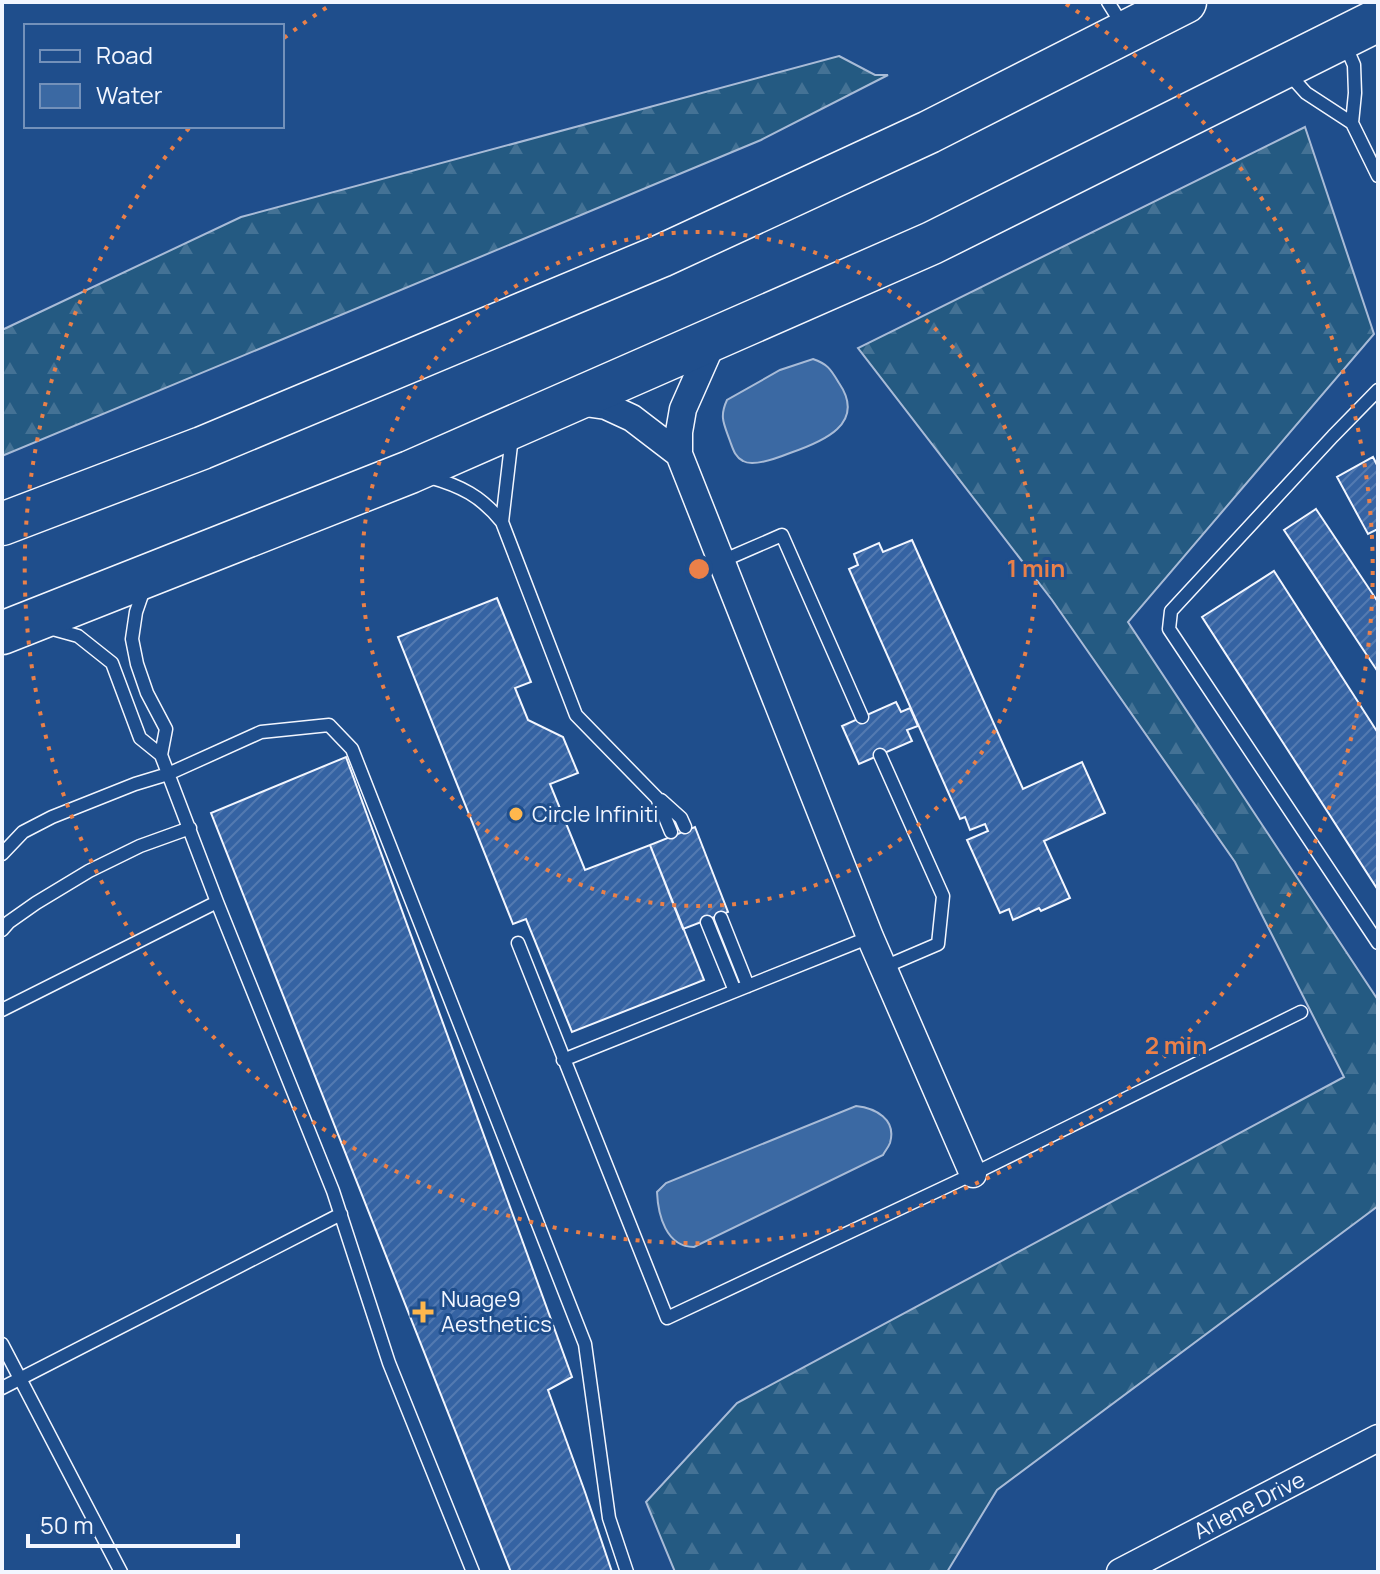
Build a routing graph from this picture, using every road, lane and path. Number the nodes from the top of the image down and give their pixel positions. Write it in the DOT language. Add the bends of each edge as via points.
graph roads {
  1 [pos="1185,2"];
  2 [pos="1117,17"];
  3 [pos="1360,29"];
  4 [pos="1283,68"];
  5 [pos="1352,123"];
  6 [pos="1378,176"];
  7 [pos="714,339"];
  8 [pos="1378,392"];
  9 [pos="573,401"];
  10 [pos="524,422"];
  11 [pos="679,454"];
  12 [pos="410,472"];
  13 [pos="502,522"];
  14 [pos="2,524"];
  15 [pos="722,561"];
  16 [pos="149,575"];
  17 [pos="15,628"];
  18 [pos="862,717"];
  19 [pos="161,755"];
  20 [pos="880,755"];
  21 [pos="168,774"];
  22 [pos="657,798"];
  23 [pos="685,827"];
  24 [pos="190,828"];
  25 [pos="671,832"];
  26 [pos="2,854"];
  27 [pos="217,902"];
  28 [pos="721,918"];
  29 [pos="707,922"];
  30 [pos="2,930"];
  31 [pos="870,937"];
  32 [pos="518,943"];
  33 [pos="1378,943"];
  34 [pos="882,968"];
  35 [pos="748,986"];
  36 [pos="735,991"];
  37 [pos="2,1010"];
  38 [pos="1301,1012"];
  39 [pos="563,1060"];
  40 [pos="973,1174"];
  41 [pos="341,1214"];
  42 [pos="2,1344"];
  43 [pos="20,1379"];
  44 [pos="2,1388"];
  45 [pos="1378,1438"];
  46 [pos="121,1572"];
  47 [pos="473,1572"];
  48 [pos="627,1572"];
  49 [pos="1120,1572"];
  1 -- 2 [label="highway"];
  2 -- 14 [label="highway" via="929,132 661,256 202,448"];
  3 -- 4 [label="highway"];
  3 -- 5 [label="lane"];
  4 -- 5 [label="lane" via="1306,93"];
  4 -- 7 [label="highway" via="932,243"];
  5 -- 6 [label="lane"];
  7 -- 9 [label="highway"];
  7 -- 11 [label="street" via="683,409"];
  8 -- 33 [label="lane" via="1171,611 1169,629"];
  9 -- 10 [label="highway"];
  9 -- 11 [label="street" via="606,406 632,418"];
  10 -- 12 [label="highway"];
  10 -- 13 [label="lane" via="511,445"];
  11 -- 15 [label="street"];
  12 -- 13 [label="lane" via="473,494"];
  12 -- 16 [label="highway"];
  13 -- 22 [label="lane" via="576,715"];
  15 -- 18 [label="lane" via="782,535"];
  15 -- 31 [label="street"];
  16 -- 17 [label="highway"];
  16 -- 19 [label="lane" via="132,639 142,679 166,729"];
  17 -- 19 [label="lane" via="78,636 112,663 140,738"];
  19 -- 21 [label="lane"];
  20 -- 34 [label="lane" via="943,896 938,944"];
  21 -- 24 [label="lane"];
  21 -- 26 [label="lane" via="52,817 23,832"];
  21 -- 48 [label="lane" via="261,732 329,725 352,749 585,1344 609,1518"];
  22 -- 23 [label="lane"];
  22 -- 25 [label="lane"];
  24 -- 27 [label="lane"];
  24 -- 30 [label="lane" via="89,871"];
  27 -- 37 [label="lane"];
  27 -- 41 [label="lane"];
  28 -- 35 [label="lane"];
  29 -- 36 [label="lane"];
  31 -- 34 [label="street"];
  31 -- 35 [label="lane"];
  32 -- 39 [label="lane"];
  34 -- 40 [label="street"];
  35 -- 36 [label="lane"];
  36 -- 39 [label="lane"];
  38 -- 40 [label="lane"];
  39 -- 40 [label="lane" via="667,1318"];
  41 -- 43 [label="lane"];
  41 -- 47 [label="lane" via="389,1363"];
  42 -- 43 [label="lane"];
  43 -- 44 [label="lane"];
  43 -- 46 [label="lane"];
  45 -- 49 [label="street, Arlene Drive"];
}
